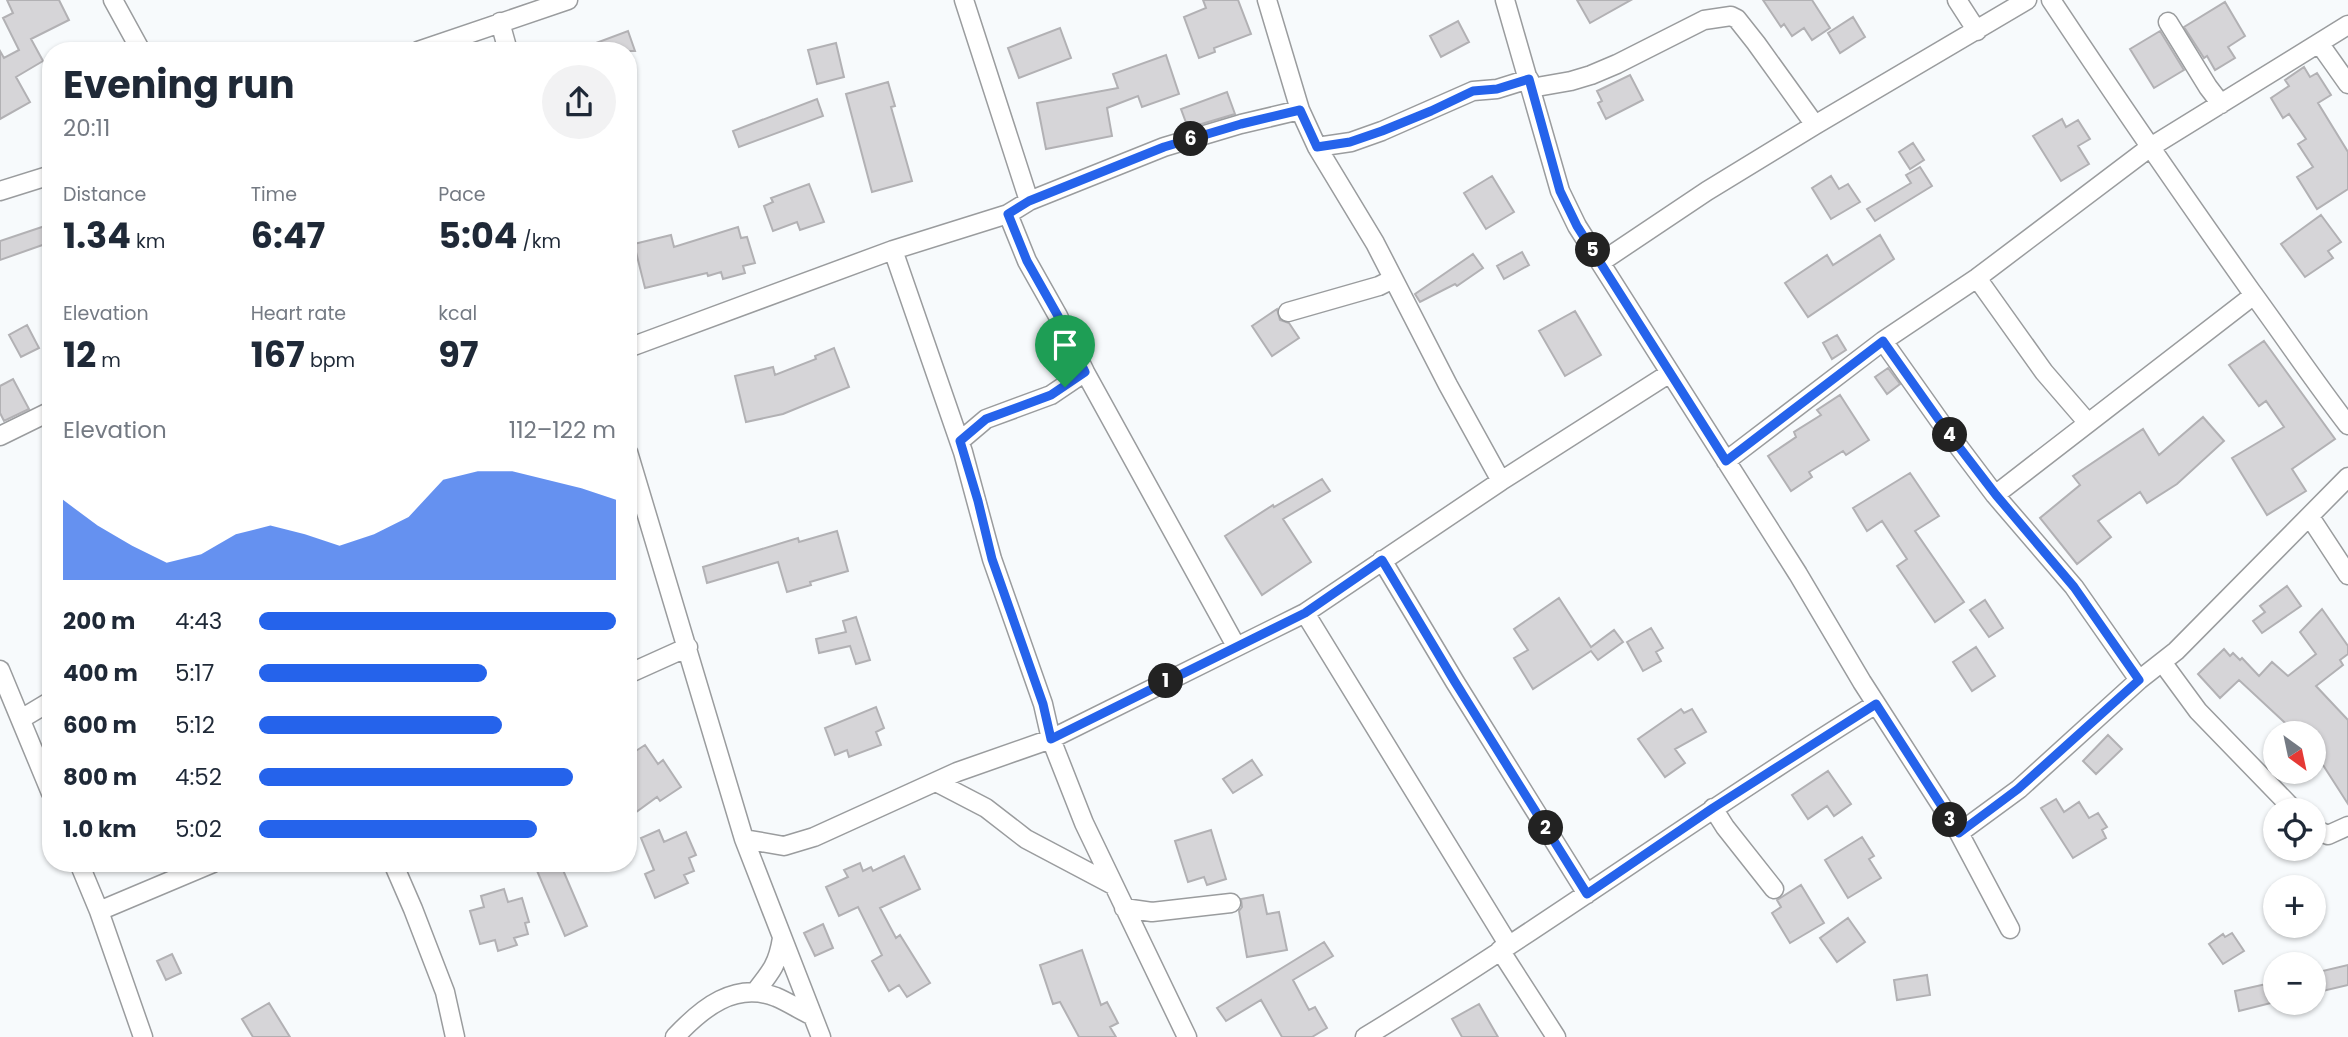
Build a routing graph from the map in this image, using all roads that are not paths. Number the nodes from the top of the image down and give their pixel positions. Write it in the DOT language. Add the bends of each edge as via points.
graph roads {
  1 [pos="113,0"];
  2 [pos="568,0"];
  3 [pos="964,0"];
  4 [pos="1266,0"];
  5 [pos="1505,0"];
  6 [pos="1957,0"];
  7 [pos="2027,0"];
  8 [pos="2051,0"];
  9 [pos="500,22"];
  10 [pos="2168,22"];
  11 [pos="2348,25"];
  12 [pos="1977,31"];
  13 [pos="136,42"];
  14 [pos="443,42"];
  15 [pos="506,42"];
  16 [pos="2319,43"];
  17 [pos="1530,83"];
  18 [pos="2348,84"];
  19 [pos="2221,104"];
  20 [pos="1300,110"];
  21 [pos="1815,125"];
  22 [pos="1317,147"];
  23 [pos="2149,148"];
  24 [pos="42,178"];
  25 [pos="0,191"];
  26 [pos="1029,201"];
  27 [pos="1008,214"];
  28 [pos="893,250"];
  29 [pos="1601,262"];
  30 [pos="1976,278"];
  31 [pos="1393,279"];
  32 [pos="2254,295"];
  33 [pos="1288,312"];
  34 [pos="1883,341"];
  35 [pos="637,345"];
  36 [pos="1085,372"];
  37 [pos="1670,373"];
  38 [pos="42,415"];
  39 [pos="2088,423"];
  40 [pos="2348,425"];
  41 [pos="0,436"];
  42 [pos="960,441"];
  43 [pos="1726,461"];
  44 [pos="2348,477"];
  45 [pos="637,481"];
  46 [pos="1501,481"];
  47 [pos="1996,495"];
  48 [pos="2310,517"];
  49 [pos="1382,560"];
  50 [pos="2348,575"];
  51 [pos="1305,613"];
  52 [pos="1236,646"];
  53 [pos="688,647"];
  54 [pos="2162,662"];
  55 [pos="637,670"];
  56 [pos="0,672"];
  57 [pos="2139,680"];
  58 [pos="1876,704"];
  59 [pos="42,706"];
  60 [pos="20,719"];
  61 [pos="1051,739"];
  62 [pos="42,772"];
  63 [pos="936,782"];
  64 [pos="2282,798"];
  65 [pos="1713,808"];
  66 [pos="2348,826"];
  67 [pos="1959,833"];
  68 [pos="2326,834"];
  69 [pos="744,839"];
  70 [pos="83,872"];
  71 [pos="192,872"];
  72 [pos="397,872"];
  73 [pos="1113,885"];
  74 [pos="1774,889"];
  75 [pos="1587,894"];
  76 [pos="1231,904"];
  77 [pos="1124,908"];
  78 [pos="99,911"];
  79 [pos="2010,929"];
  80 [pos="782,938"];
  81 [pos="1504,947"];
  82 [pos="755,992"];
  83 [pos="811,1015"];
  84 [pos="143,1037"];
  85 [pos="456,1037"];
  86 [pos="676,1037"];
  87 [pos="821,1037"];
  88 [pos="1187,1037"];
  89 [pos="1365,1037"];
  90 [pos="1556,1037"];
  1 -- 13 [label="street"];
  2 -- 9 [label="street"];
  3 -- 26 [label="street"];
  4 -- 20 [label="street"];
  5 -- 17 [label="street"];
  6 -- 12 [label="street"];
  7 -- 12 [label="street"];
  8 -- 23 [label="street"];
  9 -- 14 [label="street"];
  9 -- 15 [label="street"];
  10 -- 19 [label="street"];
  11 -- 16 [label="street"];
  12 -- 21 [label="street"];
  16 -- 18 [label="street"];
  16 -- 19 [label="street"];
  17 -- 21 [label="street" via="1591,75 1704,20 1731,16"];
  17 -- 22 [label="street" via="1473,91 1382,131"];
  17 -- 29 [label="street" via="1560,191"];
  19 -- 23 [label="street"];
  20 -- 22 [label="street"];
  20 -- 26 [label="street" via="1164,147"];
  21 -- 29 [label="street"];
  22 -- 31 [label="street"];
  23 -- 30 [label="street"];
  23 -- 32 [label="street"];
  24 -- 25 [label="street"];
  26 -- 27 [label="street"];
  27 -- 28 [label="street"];
  27 -- 36 [label="street" via="1027,261"];
  28 -- 35 [label="street"];
  28 -- 42 [label="street"];
  29 -- 37 [label="street"];
  30 -- 34 [label="street"];
  30 -- 39 [label="street" via="2037,363"];
  31 -- 33 [label="street"];
  31 -- 46 [label="street"];
  32 -- 39 [label="street"];
  32 -- 40 [label="street"];
  34 -- 43 [label="street"];
  34 -- 47 [label="street"];
  36 -- 42 [label="street" via="1051,395 986,419"];
  36 -- 52 [label="street"];
  37 -- 43 [label="street"];
  37 -- 46 [label="street"];
  38 -- 41 [label="street"];
  39 -- 47 [label="street"];
  42 -- 61 [label="street" via="992,559"];
  43 -- 58 [label="street"];
  44 -- 48 [label="street"];
  45 -- 53 [label="street"];
  46 -- 49 [label="street"];
  47 -- 57 [label="street" via="2074,587"];
  48 -- 50 [label="street"];
  48 -- 54 [label="street"];
  49 -- 51 [label="street"];
  49 -- 75 [label="street"];
  51 -- 52 [label="street"];
  51 -- 81 [label="street"];
  52 -- 61 [label="street"];
  53 -- 55 [label="street"];
  53 -- 69 [label="street"];
  54 -- 57 [label="street"];
  54 -- 64 [label="street" via="2197,711"];
  56 -- 60 [label="street"];
  57 -- 67 [label="street" via="2018,789"];
  58 -- 65 [label="street"];
  58 -- 67 [label="street"];
  59 -- 60 [label="street"];
  60 -- 62 [label="street"];
  61 -- 63 [label="street"];
  61 -- 73 [label="street"];
  63 -- 69 [label="street" via="784,846"];
  63 -- 73 [label="street" via="986,808 1026,839"];
  65 -- 74 [label="street"];
  65 -- 75 [label="street"];
  66 -- 68 [label="street"];
  67 -- 79 [label="street"];
  69 -- 80 [label="street"];
  70 -- 78 [label="street"];
  71 -- 78 [label="street"];
  72 -- 85 [label="street" via="445,992"];
  73 -- 77 [label="street"];
  75 -- 81 [label="street"];
  76 -- 77 [label="street" via="1152,912"];
  77 -- 88 [label="street"];
  78 -- 84 [label="street"];
  80 -- 82 [label="street" via="778,961"];
  80 -- 83 [label="street"];
  81 -- 89 [label="street"];
  81 -- 90 [label="street"];
  82 -- 83 [label="street"];
  82 -- 86 [label="street" via="729,995 709,1005"];
  83 -- 87 [label="street"];
}
